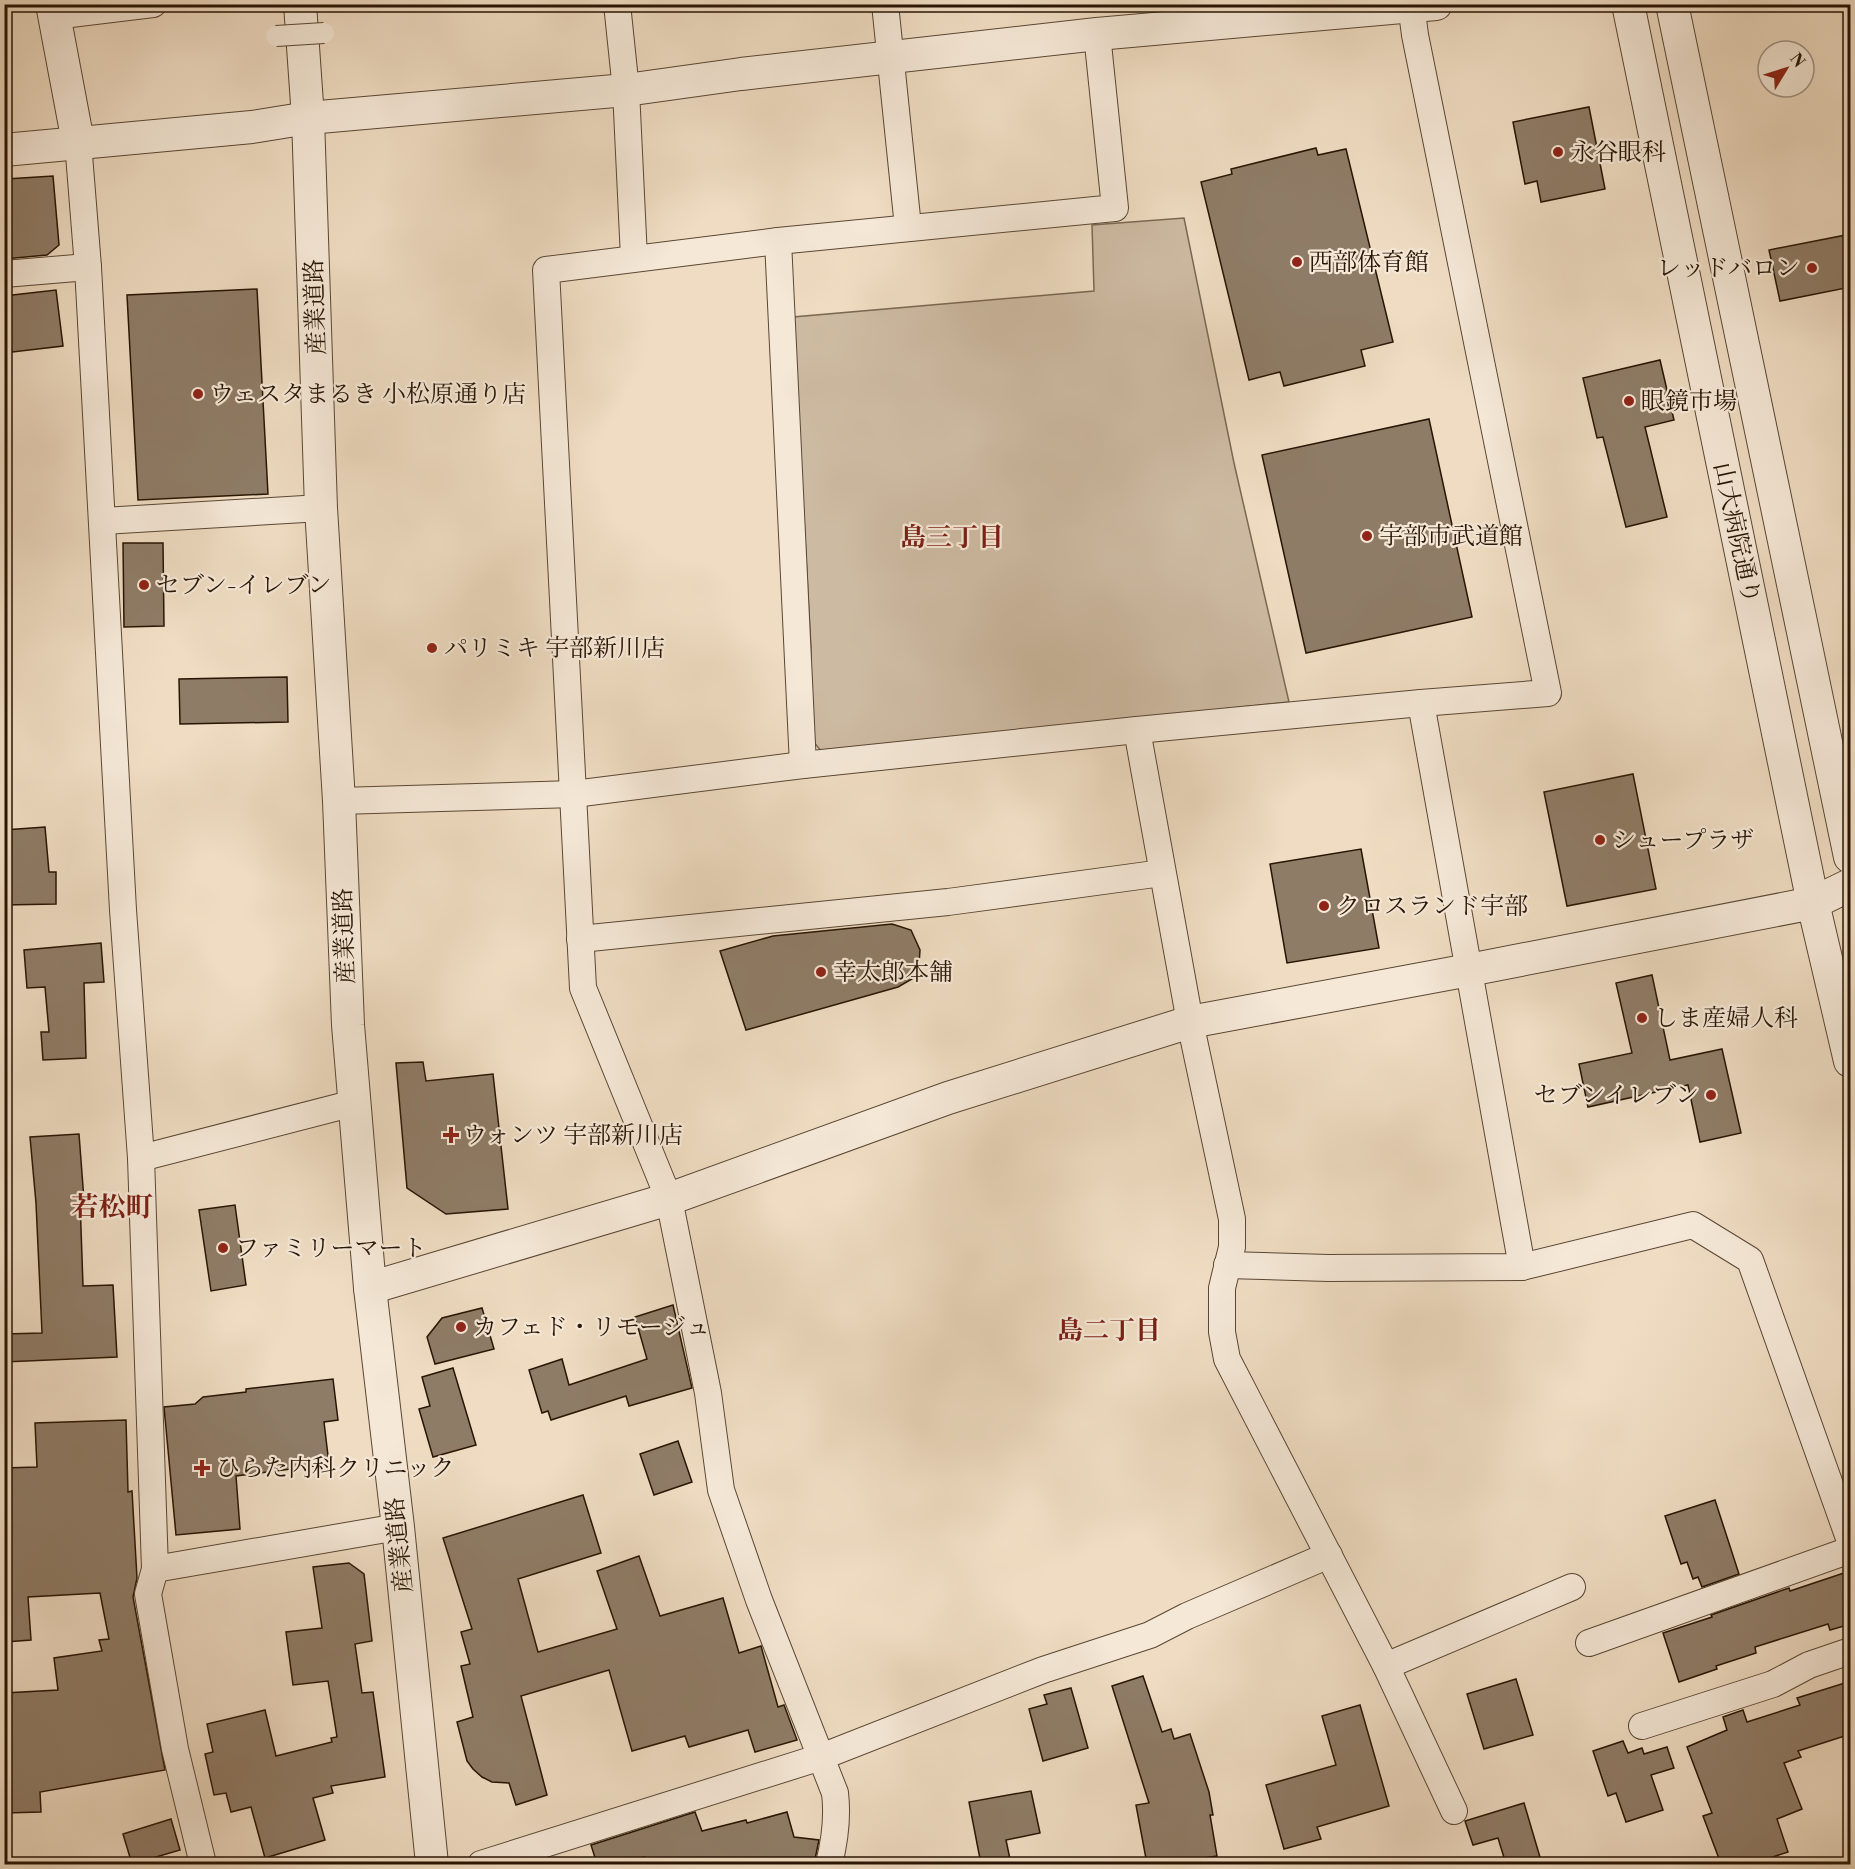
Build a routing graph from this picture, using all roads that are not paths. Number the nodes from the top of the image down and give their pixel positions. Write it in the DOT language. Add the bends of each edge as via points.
graph roads {
  1 [pos="153,4"];
  2 [pos="300,4"];
  3 [pos="617,4"];
  4 [pos="885,4"];
  5 [pos="1628,4"];
  6 [pos="1672,4"];
  7 [pos="1420,6"];
  8 [pos="53,10"];
  9 [pos="324,33"];
  10 [pos="1097,34"];
  11 [pos="276,36"];
  12 [pos="890,58"];
  13 [pos="626,90"];
  14 [pos="308,118"];
  15 [pos="78,142"];
  16 [pos="4,150"];
  17 [pos="908,227"];
  18 [pos="778,241"];
  19 [pos="634,258"];
  20 [pos="88,267"];
  21 [pos="4,274"];
  22 [pos="321,508"];
  23 [pos="103,521"];
  24 [pos="1421,703"];
  25 [pos="1137,730"];
  26 [pos="803,765"];
  27 [pos="574,794"];
  28 [pos="339,801"];
  29 [pos="1851,857"];
  30 [pos="1162,873"];
  31 [pos="1851,885"];
  32 [pos="1813,903"];
  33 [pos="580,939"];
  34 [pos="1469,970"];
  35 [pos="1190,1022"];
  36 [pos="1851,1061"];
  37 [pos="354,1103"];
  38 [pos="141,1158"];
  39 [pos="669,1199"];
  40 [pos="1227,1265"];
  41 [pos="1522,1267"];
  42 [pos="370,1288"];
  43 [pos="398,1527"];
  44 [pos="1851,1540"];
  45 [pos="1851,1550"];
  46 [pos="1329,1555"];
  47 [pos="155,1569"];
  48 [pos="1572,1587"];
  49 [pos="1589,1643"];
  50 [pos="1851,1651"];
  51 [pos="1386,1665"];
  52 [pos="1642,1726"];
  53 [pos="821,1757"];
  54 [pos="1454,1811"];
  55 [pos="203,1864"];
  56 [pos="432,1864"];
  57 [pos="481,1864"];
  58 [pos="829,1864"];
  1 -- 8 [label="street"];
  2 -- 14 [label="street, 産業道路"];
  3 -- 13 [label="street"];
  4 -- 12 [label="street"];
  5 -- 32 [label="street, 山大病院通り"];
  6 -- 29 [label="street, 山大病院通り"];
  7 -- 10 [label="street"];
  7 -- 24 [label="street" via="1415,35 1548,693"];
  8 -- 15 [label="street"];
  9 -- 11 [label="street, bridge"];
  10 -- 12 [label="street"];
  10 -- 17 [label="street" via="1115,208"];
  12 -- 13 [label="street"];
  12 -- 17 [label="street"];
  13 -- 14 [label="street"];
  13 -- 19 [label="street"];
  14 -- 15 [label="street" via="252,127"];
  14 -- 22 [label="street, 産業道路"];
  15 -- 16 [label="street"];
  15 -- 20 [label="street"];
  17 -- 18 [label="street"];
  18 -- 19 [label="street"];
  18 -- 26 [label="street"];
  19 -- 27 [label="street" via="546,270"];
  20 -- 21 [label="street"];
  20 -- 23 [label="street"];
  22 -- 23 [label="street"];
  22 -- 28 [label="street, 産業道路"];
  23 -- 38 [label="street" via="123,910"];
  24 -- 25 [label="street"];
  24 -- 34 [label="street"];
  25 -- 26 [label="street"];
  25 -- 30 [label="street"];
  26 -- 27 [label="street"];
  27 -- 28 [label="street"];
  27 -- 33 [label="street"];
  28 -- 37 [label="street, 産業道路"];
  30 -- 33 [label="street" via="948,902"];
  30 -- 35 [label="street"];
  31 -- 32 [label="street"];
  32 -- 34 [label="street"];
  32 -- 36 [label="street, 山大病院通り"];
  33 -- 39 [label="street" via="583,988"];
  34 -- 35 [label="street"];
  34 -- 41 [label="street"];
  35 -- 39 [label="street" via="948,1098"];
  35 -- 40 [label="street" via="1232,1219 1232,1247"];
  37 -- 38 [label="street"];
  37 -- 42 [label="street, 産業道路"];
  38 -- 47 [label="street"];
  39 -- 42 [label="street"];
  39 -- 53 [label="street" via="708,1393 721,1490"];
  40 -- 41 [label="street"];
  40 -- 46 [label="street" via="1222,1288 1222,1332 1227,1359"];
  41 -- 44 [label="street" via="1693,1225 1750,1260"];
  42 -- 43 [label="street, 産業道路"];
  43 -- 47 [label="street"];
  43 -- 56 [label="street, 産業道路"];
  45 -- 49 [label="street"];
  46 -- 51 [label="street"];
  46 -- 53 [label="street" via="1150,1635 1043,1670"];
  47 -- 55 [label="street" via="148,1594 175,1749"];
  48 -- 51 [label="street"];
  50 -- 52 [label="street" via="1809,1665 1773,1684"];
  51 -- 54 [label="street"];
  53 -- 57 [label="street"];
  53 -- 58 [label="street" via="835,1793 837,1813"];
}
